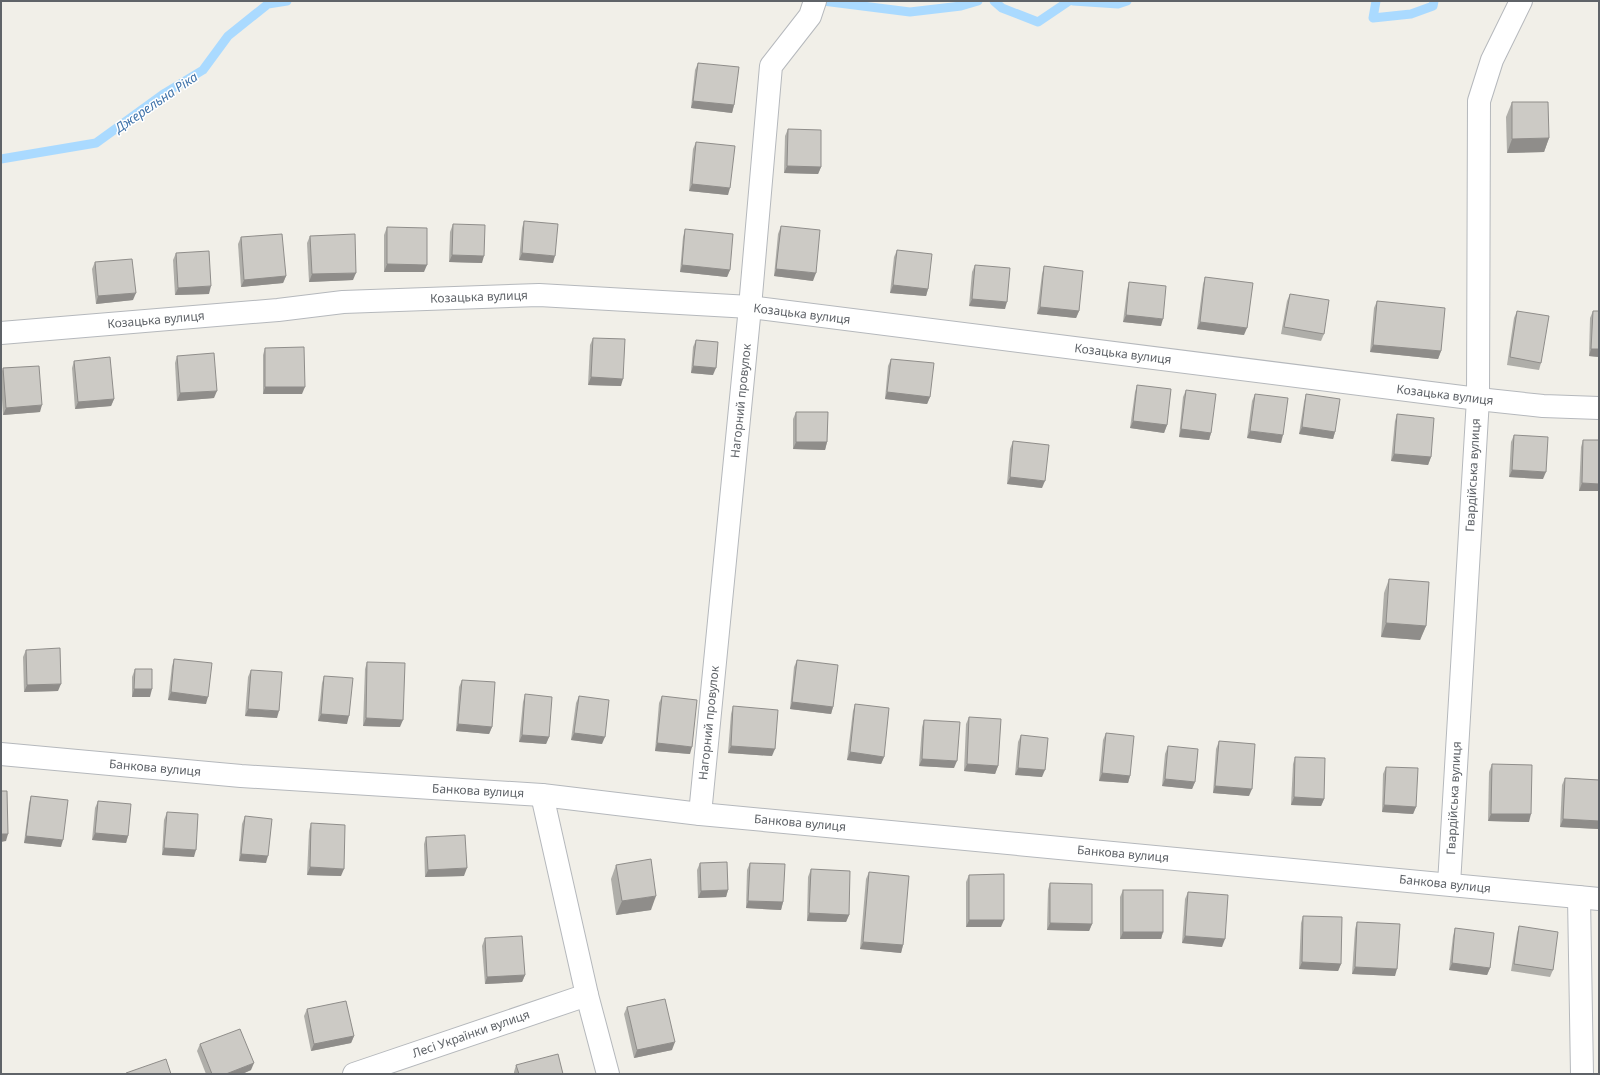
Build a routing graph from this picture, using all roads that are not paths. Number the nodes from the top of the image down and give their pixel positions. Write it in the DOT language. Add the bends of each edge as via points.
graph roads {
  1 [pos="1521,1"];
  2 [pos="812,9"];
  3 [pos="750,307"];
  4 [pos="1,333"];
  5 [pos="1478,399"];
  6 [pos="1599,408"];
  7 [pos="1,754"];
  8 [pos="542,795"];
  9 [pos="700,814"];
  10 [pos="1449,884"];
  11 [pos="1589,898"];
  12 [pos="587,995"];
  13 [pos="354,1074"];
  14 [pos="608,1074"];
  15 [pos="1582,1074"];
  1 -- 5 [label="street, Гвардійська вулиця" via="1492,60 1479,101"];
  2 -- 3 [label="street, Нагорний провулок" via="771,66"];
  3 -- 4 [label="street, Козацька вулиця" via="539,294 474,296 343,302 278,310"];
  3 -- 5 [label="street, Козацька вулиця"];
  3 -- 9 [label="street, Нагорний провулок"];
  5 -- 6 [label="street, Козацька вулиця" via="1543,406"];
  5 -- 10 [label="street, Гвардійська вулиця"];
  7 -- 8 [label="street, Банкова вулиця" via="241,776"];
  8 -- 9 [label="street, Банкова вулиця"];
  8 -- 12 [label="street"];
  9 -- 10 [label="street, Банкова вулиця"];
  10 -- 11 [label="street, Банкова вулиця"];
  11 -- 15 [label="street"];
  12 -- 13 [label="street, Лесі Українки вулиця"];
  12 -- 14 [label="street"];
}
